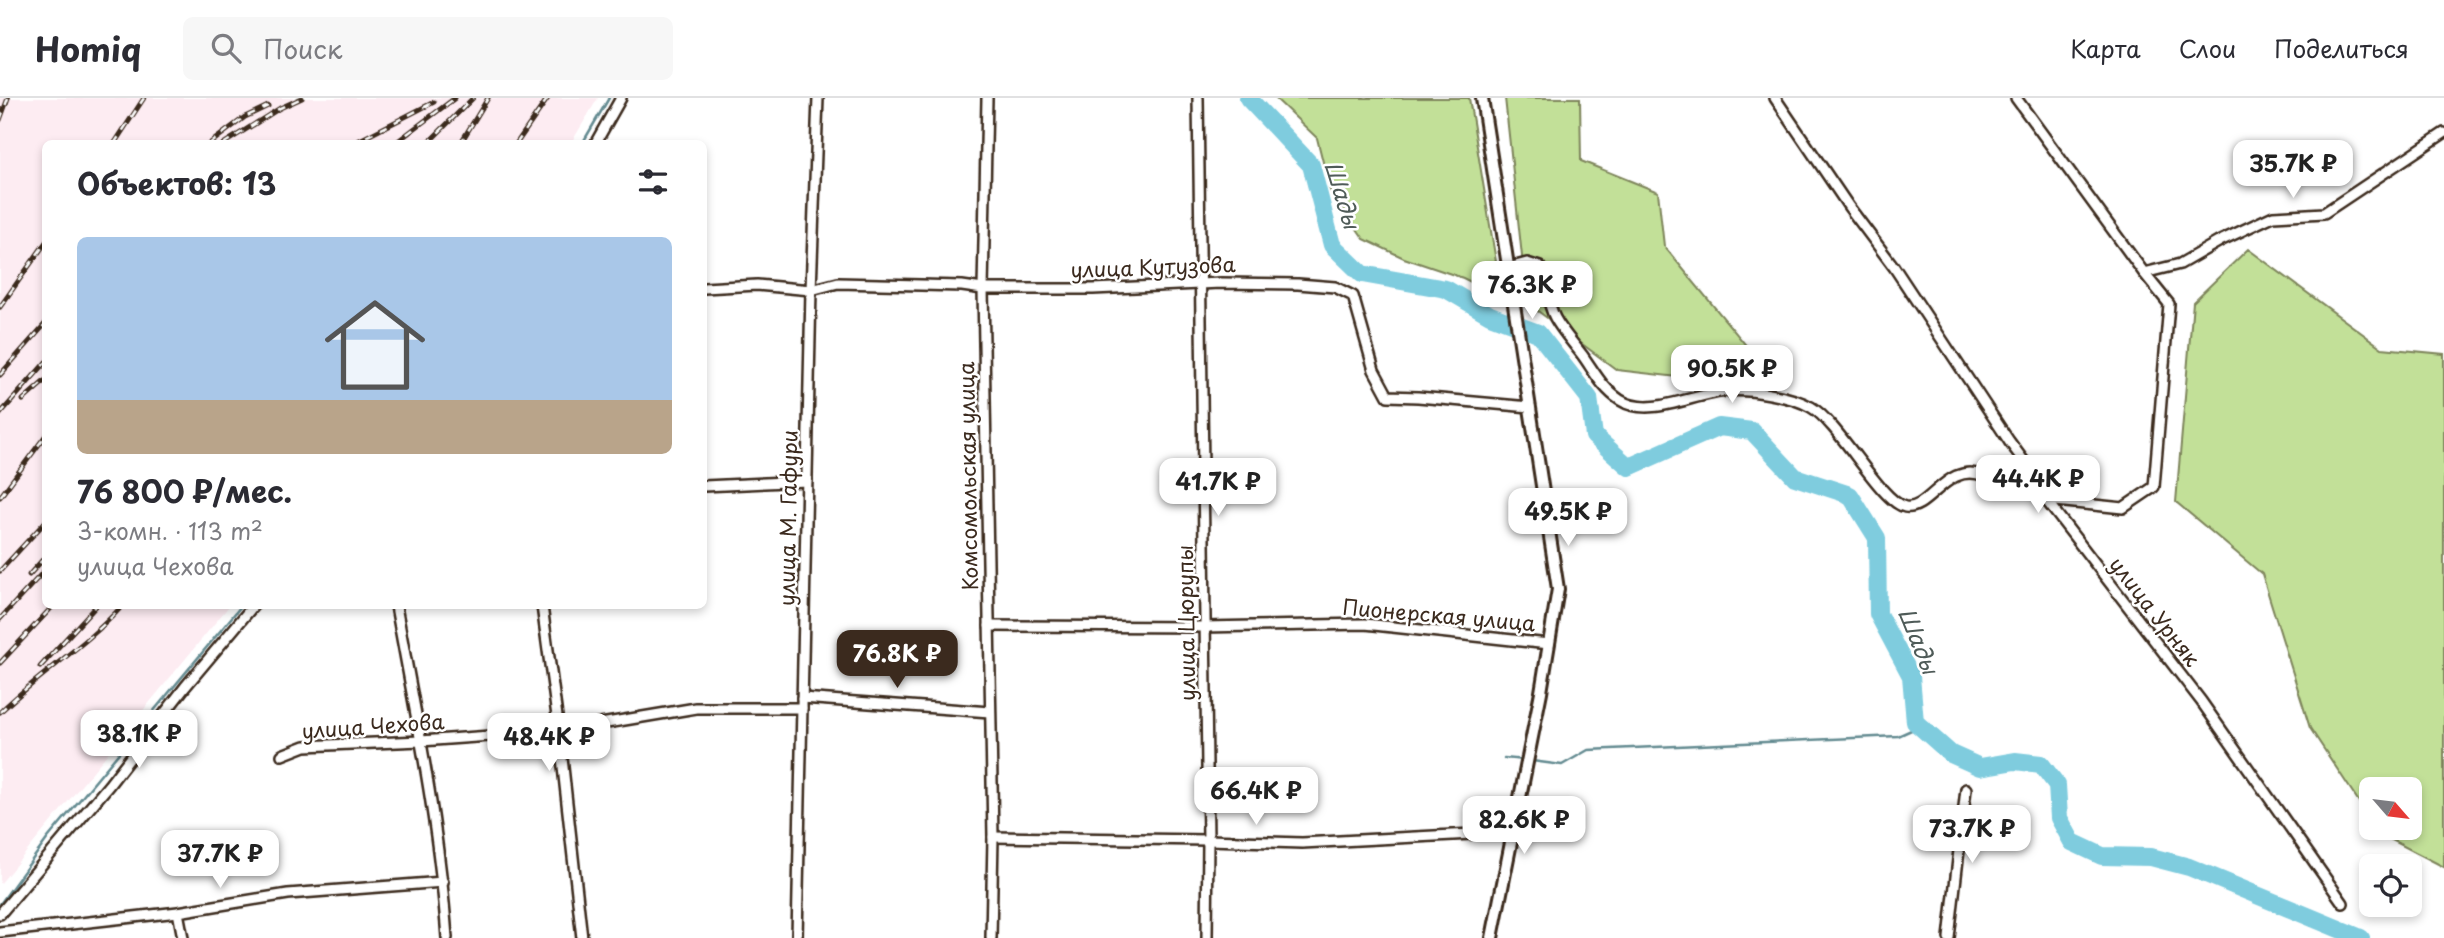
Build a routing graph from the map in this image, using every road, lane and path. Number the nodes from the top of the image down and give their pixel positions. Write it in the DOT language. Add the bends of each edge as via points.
graph roads {
  1 [pos="621,98"];
  2 [pos="818,98"];
  3 [pos="987,98"];
  4 [pos="1198,98"];
  5 [pos="1482,98"];
  6 [pos="1775,98"];
  7 [pos="2016,98"];
  8 [pos="2444,133"];
  9 [pos="597,140"];
  10 [pos="1508,268"];
  11 [pos="2144,273"];
  12 [pos="1200,284"];
  13 [pos="707,288"];
  14 [pos="983,289"];
  15 [pos="811,290"];
  16 [pos="1530,407"];
  17 [pos="1984,476"];
  18 [pos="807,481"];
  19 [pos="707,486"];
  20 [pos="2046,500"];
  21 [pos="250,609"];
  22 [pos="397,609"];
  23 [pos="542,609"];
  24 [pos="989,626"];
  25 [pos="1204,627"];
  26 [pos="1549,644"];
  27 [pos="802,703"];
  28 [pos="990,712"];
  29 [pos="559,731"];
  30 [pos="421,741"];
  31 [pos="282,755"];
  32 [pos="1966,789"];
  33 [pos="1518,805"];
  34 [pos="993,837"];
  35 [pos="1208,840"];
  36 [pos="443,882"];
  37 [pos="2343,903"];
  38 [pos="178,912"];
  39 [pos="0,914"];
  40 [pos="0,932"];
  41 [pos="183,938"];
  42 [pos="447,938"];
  43 [pos="582,938"];
  44 [pos="797,938"];
  45 [pos="991,938"];
  46 [pos="1207,938"];
  47 [pos="1492,938"];
  48 [pos="1949,938"];
  1 -- 9 [label="street"];
  2 -- 15 [label="street, улица М. Гафури"];
  3 -- 14 [label="street, Комсомольская улица"];
  4 -- 12 [label="street, улица Цюрупы"];
  5 -- 10 [label="street"];
  6 -- 20 [label="street, улица Урняк" via="2037,479"];
  7 -- 11 [label="street"];
  8 -- 11 [label="street" via="2324,213 2273,216 2180,264"];
  10 -- 16 [label="street"];
  10 -- 17 [label="street" via="1527,263 1540,267 1555,318 1601,384 1622,402 1659,408 1730,390 1795,400 1813,408 1880,486 1906,507 1916,505 1959,474"];
  11 -- 20 [label="street" via="2169,304 2154,487 2123,508"];
  12 -- 14 [label="street, улица Кутузова"];
  12 -- 16 [label="street, улица Кутузова" via="1335,287 1353,296 1374,370 1388,396"];
  12 -- 25 [label="street, улица Цюрупы"];
  13 -- 15 [label="street, улица Кутузова" via="757,285"];
  14 -- 15 [label="street, улица Кутузова" via="838,283"];
  14 -- 24 [label="street, Комсомольская улица"];
  15 -- 18 [label="street, улица М. Гафури"];
  16 -- 26 [label="street" via="1558,589"];
  18 -- 19 [label="street"];
  18 -- 27 [label="street, улица М. Гафури"];
  20 -- 37 [label="street, улица Урняк" via="2202,701"];
  21 -- 39 [label="street"];
  22 -- 30 [label="street"];
  23 -- 29 [label="street"];
  24 -- 25 [label="street, Пионерская улица"];
  24 -- 28 [label="street, Комсомольская улица"];
  25 -- 26 [label="street, Пионерская улица" via="1365,624"];
  25 -- 35 [label="street, улица Цюрупы"];
  26 -- 33 [label="street"];
  27 -- 28 [label="street, улица Чехова"];
  27 -- 29 [label="street, улица Чехова" via="696,708"];
  27 -- 44 [label="street, улица М. Гафури"];
  28 -- 34 [label="street, Комсомольская улица"];
  29 -- 30 [label="street, улица Чехова"];
  29 -- 43 [label="street"];
  30 -- 31 [label="street, улица Чехова" via="305,746"];
  30 -- 36 [label="street"];
  32 -- 48 [label="street"];
  33 -- 35 [label="street" via="1472,834 1302,843"];
  33 -- 47 [label="street"];
  34 -- 35 [label="street"];
  34 -- 45 [label="street, Комсомольская улица"];
  35 -- 46 [label="street, улица Цюрупы"];
  36 -- 38 [label="street" via="288,894"];
  36 -- 42 [label="street"];
  38 -- 40 [label="street"];
  38 -- 41 [label="street"];
}
